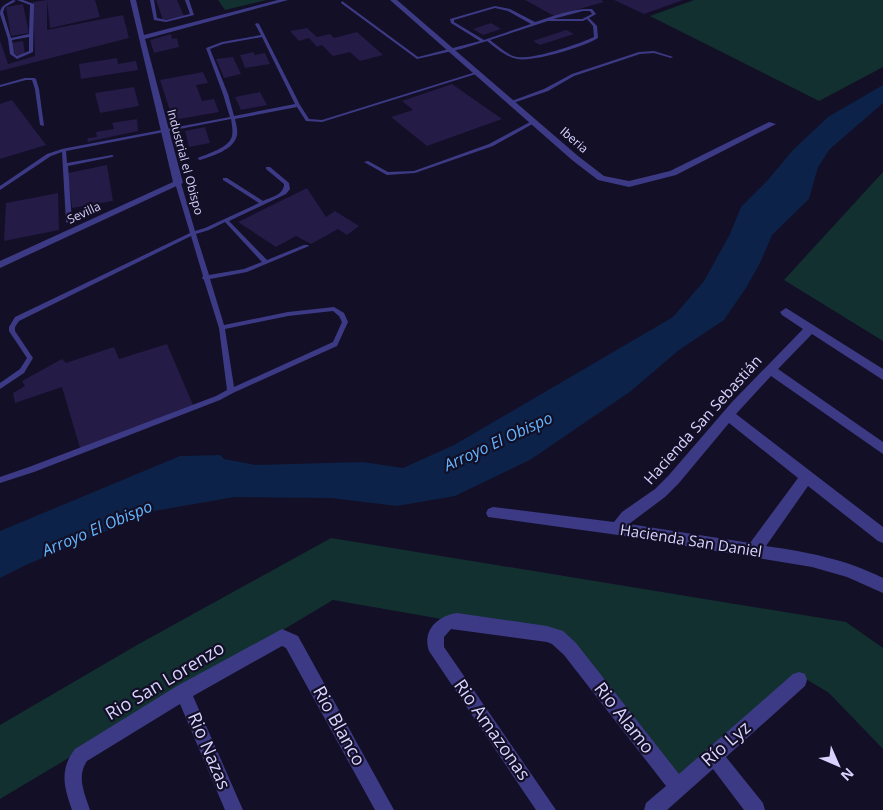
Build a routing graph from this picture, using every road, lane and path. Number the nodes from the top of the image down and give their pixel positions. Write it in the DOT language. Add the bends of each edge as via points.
graph roads {
  1 [pos="133,0"];
  2 [pos="152,0"];
  3 [pos="187,0"];
  4 [pos="284,0"];
  5 [pos="394,0"];
  6 [pos="16,1"];
  7 [pos="342,2"];
  8 [pos="589,19"];
  9 [pos="549,20"];
  10 [pos="257,24"];
  11 [pos="535,24"];
  12 [pos="32,35"];
  13 [pos="263,36"];
  14 [pos="140,38"];
  15 [pos="10,39"];
  16 [pos="485,41"];
  17 [pos="451,50"];
  18 [pos="671,56"];
  19 [pos="477,73"];
  20 [pos="0,86"];
  21 [pos="511,102"];
  22 [pos="298,105"];
  23 [pos="232,117"];
  24 [pos="534,122"];
  25 [pos="772,124"];
  26 [pos="42,125"];
  27 [pos="164,130"];
  28 [pos="64,150"];
  29 [pos="112,156"];
  30 [pos="200,159"];
  31 [pos="366,162"];
  32 [pos="65,165"];
  33 [pos="268,168"];
  34 [pos="225,179"];
  35 [pos="178,183"];
  36 [pos="0,188"];
  37 [pos="262,202"];
  38 [pos="226,220"];
  39 [pos="69,222"];
  40 [pos="192,234"];
  41 [pos="306,246"];
  42 [pos="266,262"];
  43 [pos="0,265"];
  44 [pos="205,278"];
  45 [pos="786,312"];
  46 [pos="222,328"];
  47 [pos="811,328"];
  48 [pos="770,369"];
  49 [pos="883,375"];
  50 [pos="0,386"];
  51 [pos="230,391"];
  52 [pos="728,415"];
  53 [pos="883,449"];
  54 [pos="806,478"];
  55 [pos="0,480"];
  56 [pos="493,513"];
  57 [pos="618,529"];
  58 [pos="883,536"];
  59 [pos="754,550"];
  60 [pos="883,586"];
  61 [pos="292,642"];
  62 [pos="437,651"];
  63 [pos="800,680"];
  64 [pos="183,692"];
  65 [pos="713,755"];
  66 [pos="678,786"];
  67 [pos="81,810"];
  68 [pos="234,810"];
  69 [pos="385,810"];
  70 [pos="547,810"];
  71 [pos="653,810"];
  72 [pos="756,810"];
  1 -- 14 [label="street, Industrial el Obispo"];
  2 -- 3 [label="lane" via="155,19 163,21 192,14"];
  4 -- 14 [label="street"];
  5 -- 17 [label="street, Iberia"];
  6 -- 12 [label="lane" via="32,4"];
  6 -- 15 [label="lane" via="1,9"];
  7 -- 17 [label="lane" via="414,57"];
  8 -- 9 [label="lane"];
  8 -- 9 [label="lane" via="594,14 588,9"];
  8 -- 16 [label="lane" via="595,26 596,38 581,46 524,59 511,56"];
  9 -- 11 [label="lane"];
  10 -- 13 [label="lane"];
  11 -- 16 [label="lane"];
  11 -- 16 [label="lane" via="510,10 495,6 452,18 452,22"];
  12 -- 15 [label="lane"];
  12 -- 15 [label="lane" via="31,52 20,57 13,56"];
  13 -- 22 [label="lane"];
  13 -- 23 [label="lane" via="208,48"];
  14 -- 27 [label="street, Industrial el Obispo"];
  16 -- 17 [label="lane"];
  17 -- 19 [label="street, Iberia"];
  18 -- 21 [label="lane" via="640,53"];
  19 -- 21 [label="street, Iberia"];
  19 -- 22 [label="lane" via="322,121 308,120"];
  20 -- 26 [label="lane" via="34,79"];
  21 -- 24 [label="street, Iberia"];
  22 -- 23 [label="lane"];
  23 -- 27 [label="lane"];
  23 -- 30 [label="lane" via="233,140"];
  24 -- 25 [label="street, Iberia" via="601,178 629,184 674,172"];
  24 -- 31 [label="lane" via="491,145 415,172 387,174"];
  27 -- 28 [label="lane"];
  27 -- 35 [label="street, Industrial el Obispo"];
  28 -- 32 [label="lane"];
  28 -- 36 [label="lane" via="49,155"];
  29 -- 32 [label="lane"];
  32 -- 39 [label="lane"];
  33 -- 37 [label="lane" via="288,187 284,193"];
  34 -- 37 [label="lane"];
  35 -- 40 [label="lane, Industrial el Obispo"];
  35 -- 43 [label="street, Sevilla"];
  37 -- 38 [label="lane"];
  38 -- 40 [label="lane"];
  38 -- 42 [label="lane"];
  40 -- 44 [label="lane, Industrial el Obispo"];
  40 -- 50 [label="lane" via="17,319 12,331 30,358 22,371"];
  41 -- 42 [label="lane"];
  42 -- 44 [label="lane" via="244,271"];
  44 -- 46 [label="lane, Industrial el Obispo"];
  45 -- 47 [label="street"];
  46 -- 51 [label="lane, Industrial el Obispo"];
  46 -- 51 [label="lane" via="288,314 334,309 345,322 335,344"];
  47 -- 48 [label="street, Hacienda San Sebastián"];
  47 -- 49 [label="street"];
  48 -- 52 [label="street, Hacienda San Sebastián"];
  48 -- 53 [label="street"];
  51 -- 55 [label="lane"];
  52 -- 54 [label="street"];
  52 -- 57 [label="street, Hacienda San Sebastián" via="666,488 631,511 622,519"];
  54 -- 58 [label="street"];
  54 -- 59 [label="street"];
  56 -- 57 [label="street, Hacienda San Daniel"];
  57 -- 59 [label="street, Hacienda San Daniel"];
  59 -- 60 [label="street, Hacienda San Daniel" via="834,565"];
  61 -- 64 [label="street, Rio San Lorenzo" via="282,636"];
  61 -- 69 [label="street, Rio Blanco"];
  62 -- 66 [label="street, Rio Alamo" via="434,641 437,631 452,621 557,638 570,649"];
  62 -- 70 [label="street, Rio Amazonas"];
  63 -- 65 [label="street, Río Lyz"];
  64 -- 67 [label="street, Rio San Lorenzo" via="90,748 75,762 71,777"];
  64 -- 68 [label="street, Rio Nazas"];
  65 -- 66 [label="street, Río Lyz"];
  65 -- 72 [label="street"];
  66 -- 71 [label="street, Río Lyz"];
}
